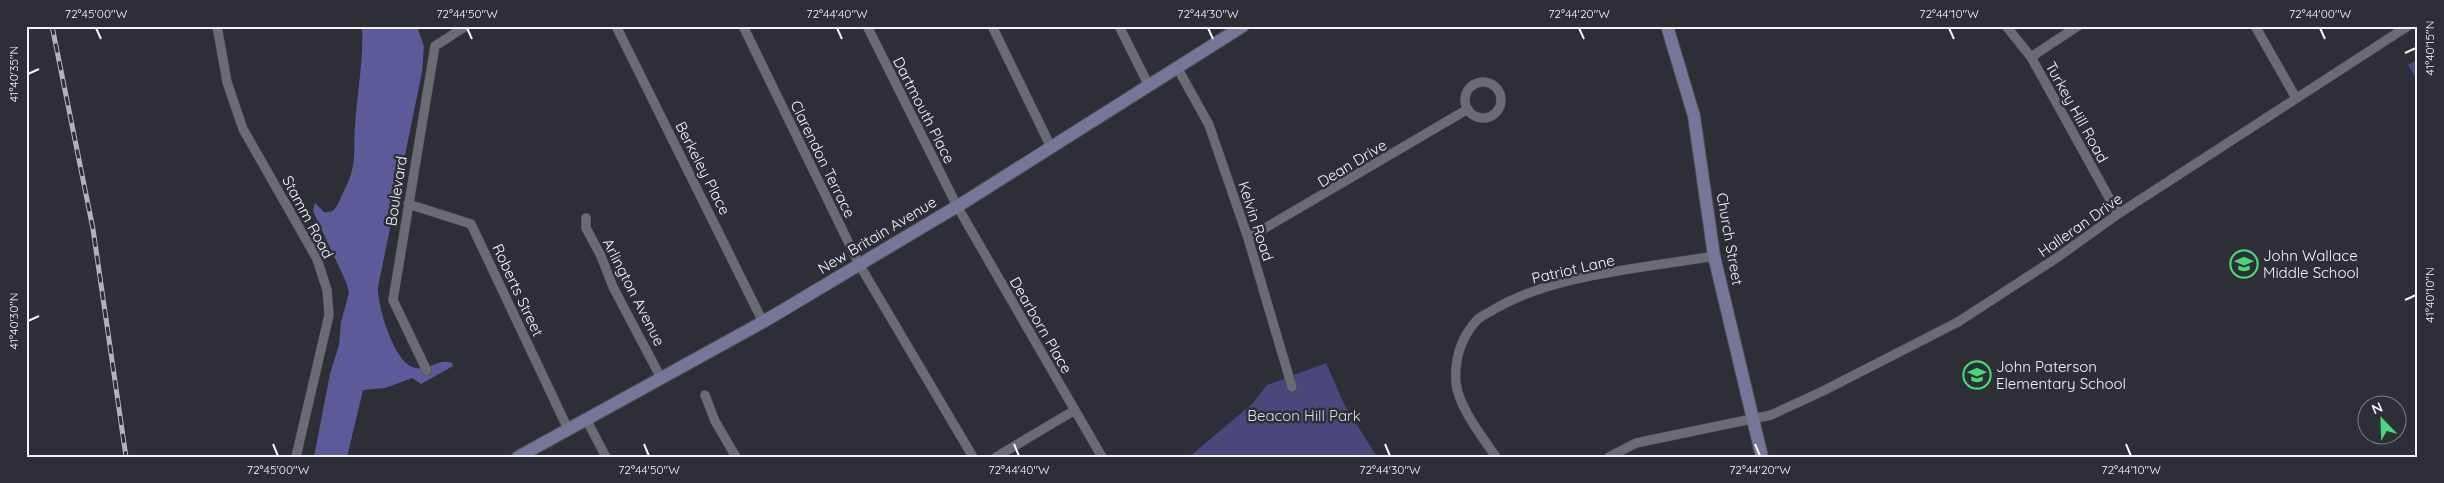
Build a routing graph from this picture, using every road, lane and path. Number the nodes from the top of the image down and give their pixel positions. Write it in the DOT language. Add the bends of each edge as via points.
graph roads {
  1 [pos="217,26"];
  2 [pos="466,26"];
  3 [pos="616,26"];
  4 [pos="743,26"];
  5 [pos="866,26"];
  6 [pos="992,26"];
  7 [pos="1119,26"];
  8 [pos="1243,26"];
  9 [pos="1667,26"];
  10 [pos="2006,26"];
  11 [pos="2078,26"];
  12 [pos="2255,26"];
  13 [pos="2408,26"];
  14 [pos="2031,57"];
  15 [pos="1178,69"];
  16 [pos="1149,86"];
  17 [pos="2296,98"];
  18 [pos="1468,109"];
  19 [pos="1051,147"];
  20 [pos="408,204"];
  21 [pos="957,206"];
  22 [pos="2118,214"];
  23 [pos="586,218"];
  24 [pos="1248,238"];
  25 [pos="1714,256"];
  26 [pos="859,264"];
  27 [pos="763,322"];
  28 [pos="427,371"];
  29 [pos="661,378"];
  30 [pos="1292,387"];
  31 [pos="705,395"];
  32 [pos="1075,410"];
  33 [pos="1751,418"];
  34 [pos="586,420"];
  35 [pos="568,429"];
  36 [pos="296,457"];
  37 [pos="518,457"];
  38 [pos="606,457"];
  39 [pos="736,457"];
  40 [pos="974,457"];
  41 [pos="996,457"];
  42 [pos="1102,457"];
  43 [pos="1496,457"];
  44 [pos="1608,457"];
  45 [pos="1762,457"];
  1 -- 36 [label="street, Stamm Road" via="227,82 243,129 317,259 327,290 329,315"];
  2 -- 20 [label="street, Boulevard" via="435,46"];
  3 -- 27 [label="street, Berkeley Place"];
  4 -- 26 [label="street, Clarendon Terrace"];
  5 -- 21 [label="street, Dartmouth Place"];
  6 -- 19 [label="street"];
  7 -- 16 [label="street"];
  8 -- 15 [label="main road, New Britain Avenue"];
  9 -- 25 [label="main road, Church Street" via="1694,116"];
  10 -- 14 [label="street, Turkey Hill Road"];
  11 -- 14 [label="street"];
  12 -- 17 [label="street"];
  13 -- 17 [label="street, Halleran Drive"];
  14 -- 22 [label="street, Turkey Hill Road"];
  15 -- 16 [label="main road, New Britain Avenue"];
  15 -- 24 [label="street, Kelvin Road" via="1209,125"];
  16 -- 19 [label="main road, New Britain Avenue"];
  17 -- 22 [label="street, Halleran Drive"];
  18 -- 18 [label="street" via="1480,118 1492,116 1500,107 1498,90 1484,82 1472,85 1466,95"];
  18 -- 24 [label="street, Dean Drive"];
  19 -- 21 [label="main road, New Britain Avenue"];
  20 -- 28 [label="street, Boulevard" via="393,300"];
  20 -- 35 [label="street, Roberts Street" via="471,224"];
  21 -- 26 [label="main road, New Britain Avenue"];
  21 -- 32 [label="street, Dearborn Place"];
  22 -- 33 [label="street, Halleran Drive" via="2058,258 1956,323 1823,391 1770,415"];
  23 -- 29 [label="street, Arlington Avenue" via="587,229 613,288"];
  24 -- 30 [label="street, Kelvin Road"];
  25 -- 33 [label="main road, Church Street"];
  25 -- 43 [label="street, Patriot Lane" via="1566,281 1526,294 1478,319 1463,340 1456,360 1456,385 1464,405"];
  26 -- 27 [label="main road, New Britain Avenue"];
  26 -- 40 [label="street, Clarendon Terrace"];
  27 -- 29 [label="main road, New Britain Avenue"];
  29 -- 34 [label="main road, New Britain Avenue"];
  31 -- 39 [label="street" via="715,421"];
  32 -- 41 [label="street"];
  32 -- 42 [label="street, Dearborn Place"];
  33 -- 44 [label="street" via="1636,443"];
  33 -- 45 [label="main road, Church Street"];
  34 -- 35 [label="main road, New Britain Avenue"];
  34 -- 38 [label="street"];
  35 -- 37 [label="main road, New Britain Avenue"];
}
